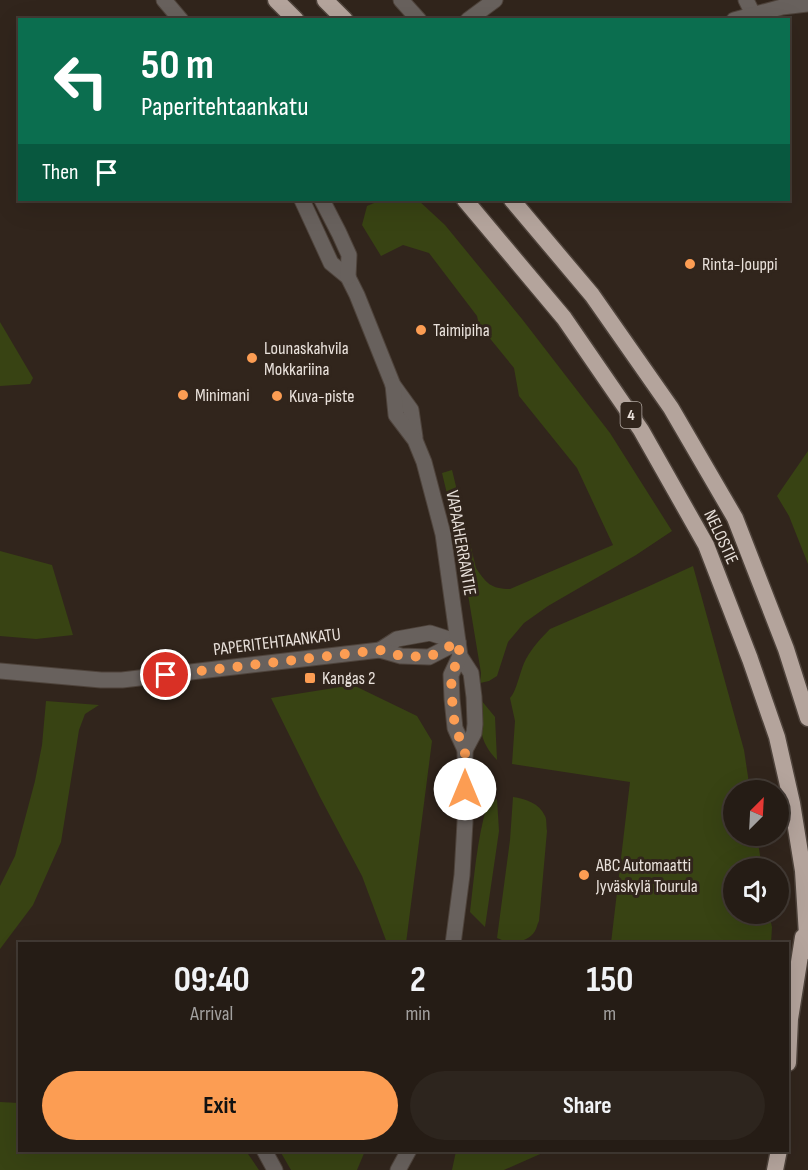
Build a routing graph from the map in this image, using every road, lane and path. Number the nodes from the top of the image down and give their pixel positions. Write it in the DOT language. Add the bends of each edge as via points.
graph roads {
  1 [pos="164,0"];
  2 [pos="276,0"];
  3 [pos="325,0"];
  4 [pos="401,0"];
  5 [pos="495,0"];
  6 [pos="746,0"];
  7 [pos="808,4"];
  8 [pos="753,14"];
  9 [pos="417,17"];
  10 [pos="178,18"];
  11 [pos="294,18"];
  12 [pos="343,18"];
  13 [pos="471,18"];
  14 [pos="740,18"];
  15 [pos="312,201"];
  16 [pos="466,201"];
  17 [pos="513,201"];
  18 [pos="459,649"];
  19 [pos="380,650"];
  20 [pos="0,671"];
  21 [pos="808,718"];
  22 [pos="465,750"];
  23 [pos="805,921"];
  24 [pos="453,942"];
  25 [pos="808,951"];
  26 [pos="789,1041"];
  27 [pos="265,1152"];
  28 [pos="399,1152"];
  29 [pos="409,1152"];
  30 [pos="779,1152"];
  31 [pos="275,1170"];
  32 [pos="397,1170"];
  33 [pos="775,1170"];
  1 -- 10 [label="street"];
  2 -- 11 [label="highway"];
  3 -- 12 [label="highway"];
  4 -- 9 [label="street"];
  5 -- 13 [label="street"];
  6 -- 8 [label="street"];
  7 -- 8 [label="street"];
  8 -- 14 [label="street"];
  15 -- 18 [label="street, VAPAAHERRANTIE" via="339,232 349,255 348,277 393,385 396,415 415,440 424,462 443,534"];
  16 -- 23 [label="highway, NELOSTIE / 4" via="564,318 641,430 706,545 777,737 801,860"];
  17 -- 21 [label="highway, NELOSTIE / 4" via="591,295 665,399 735,519 786,649"];
  18 -- 19 [label="street, PAPERITEHTAANKATU" via="429,657"];
  18 -- 19 [label="street, PAPERITEHTAANKATU" via="430,633 397,639"];
  18 -- 22 [label="street, VAPAAHERRANTIE" via="451,675 452,699 455,728"];
  18 -- 22 [label="street, VAPAAHERRANTIE" via="471,673 474,697 474,733"];
  19 -- 20 [label="street, PAPERITEHTAANKATU" via="122,680"];
  22 -- 24 [label="street, VAPAAHERRANTIE" via="465,822"];
  23 -- 25 [label="highway, NELOSTIE / 4"];
  23 -- 26 [label="highway"];
  27 -- 31 [label="street"];
  28 -- 32 [label="street"];
  29 -- 32 [label="street"];
  30 -- 33 [label="highway"];
}
